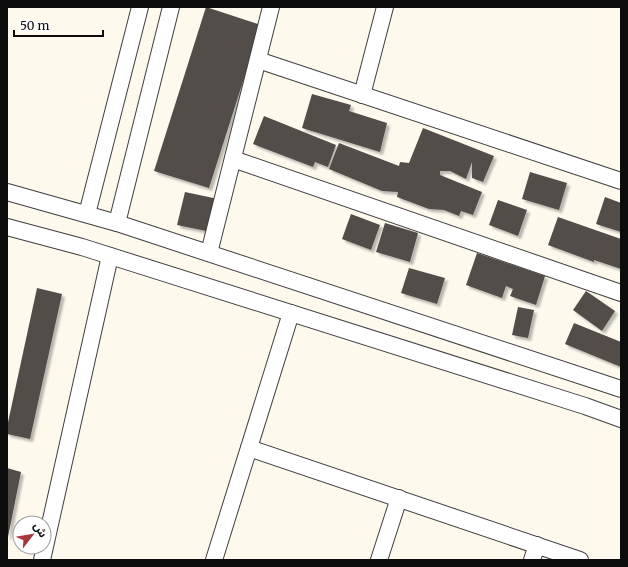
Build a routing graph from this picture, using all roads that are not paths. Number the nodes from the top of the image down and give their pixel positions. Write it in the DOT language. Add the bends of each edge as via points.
graph roads {
  1 [pos="140,7"];
  2 [pos="171,7"];
  3 [pos="271,7"];
  4 [pos="385,7"];
  5 [pos="258,60"];
  6 [pos="362,95"];
  7 [pos="233,159"];
  8 [pos="621,181"];
  9 [pos="7,192"];
  10 [pos="87,214"];
  11 [pos="117,223"];
  12 [pos="7,227"];
  13 [pos="209,253"];
  14 [pos="110,256"];
  15 [pos="621,293"];
  16 [pos="291,313"];
  17 [pos="621,389"];
  18 [pos="621,418"];
  19 [pos="249,448"];
  20 [pos="399,498"];
  21 [pos="535,553"];
  22 [pos="42,560"];
  23 [pos="214,560"];
  24 [pos="378,560"];
  25 [pos="580,560"];
  1 -- 10 [label="street"];
  2 -- 11 [label="street"];
  3 -- 5 [label="street"];
  4 -- 6 [label="street"];
  5 -- 6 [label="street"];
  5 -- 7 [label="street"];
  6 -- 8 [label="street"];
  7 -- 13 [label="street"];
  7 -- 15 [label="street"];
  9 -- 10 [label="street"];
  10 -- 11 [label="street"];
  11 -- 13 [label="street"];
  12 -- 14 [label="street"];
  13 -- 17 [label="street"];
  14 -- 16 [label="street"];
  14 -- 22 [label="street"];
  16 -- 18 [label="street"];
  16 -- 19 [label="street"];
  19 -- 20 [label="street"];
  19 -- 23 [label="street"];
  20 -- 21 [label="street"];
  20 -- 24 [label="street"];
  21 -- 25 [label="street"];
}
